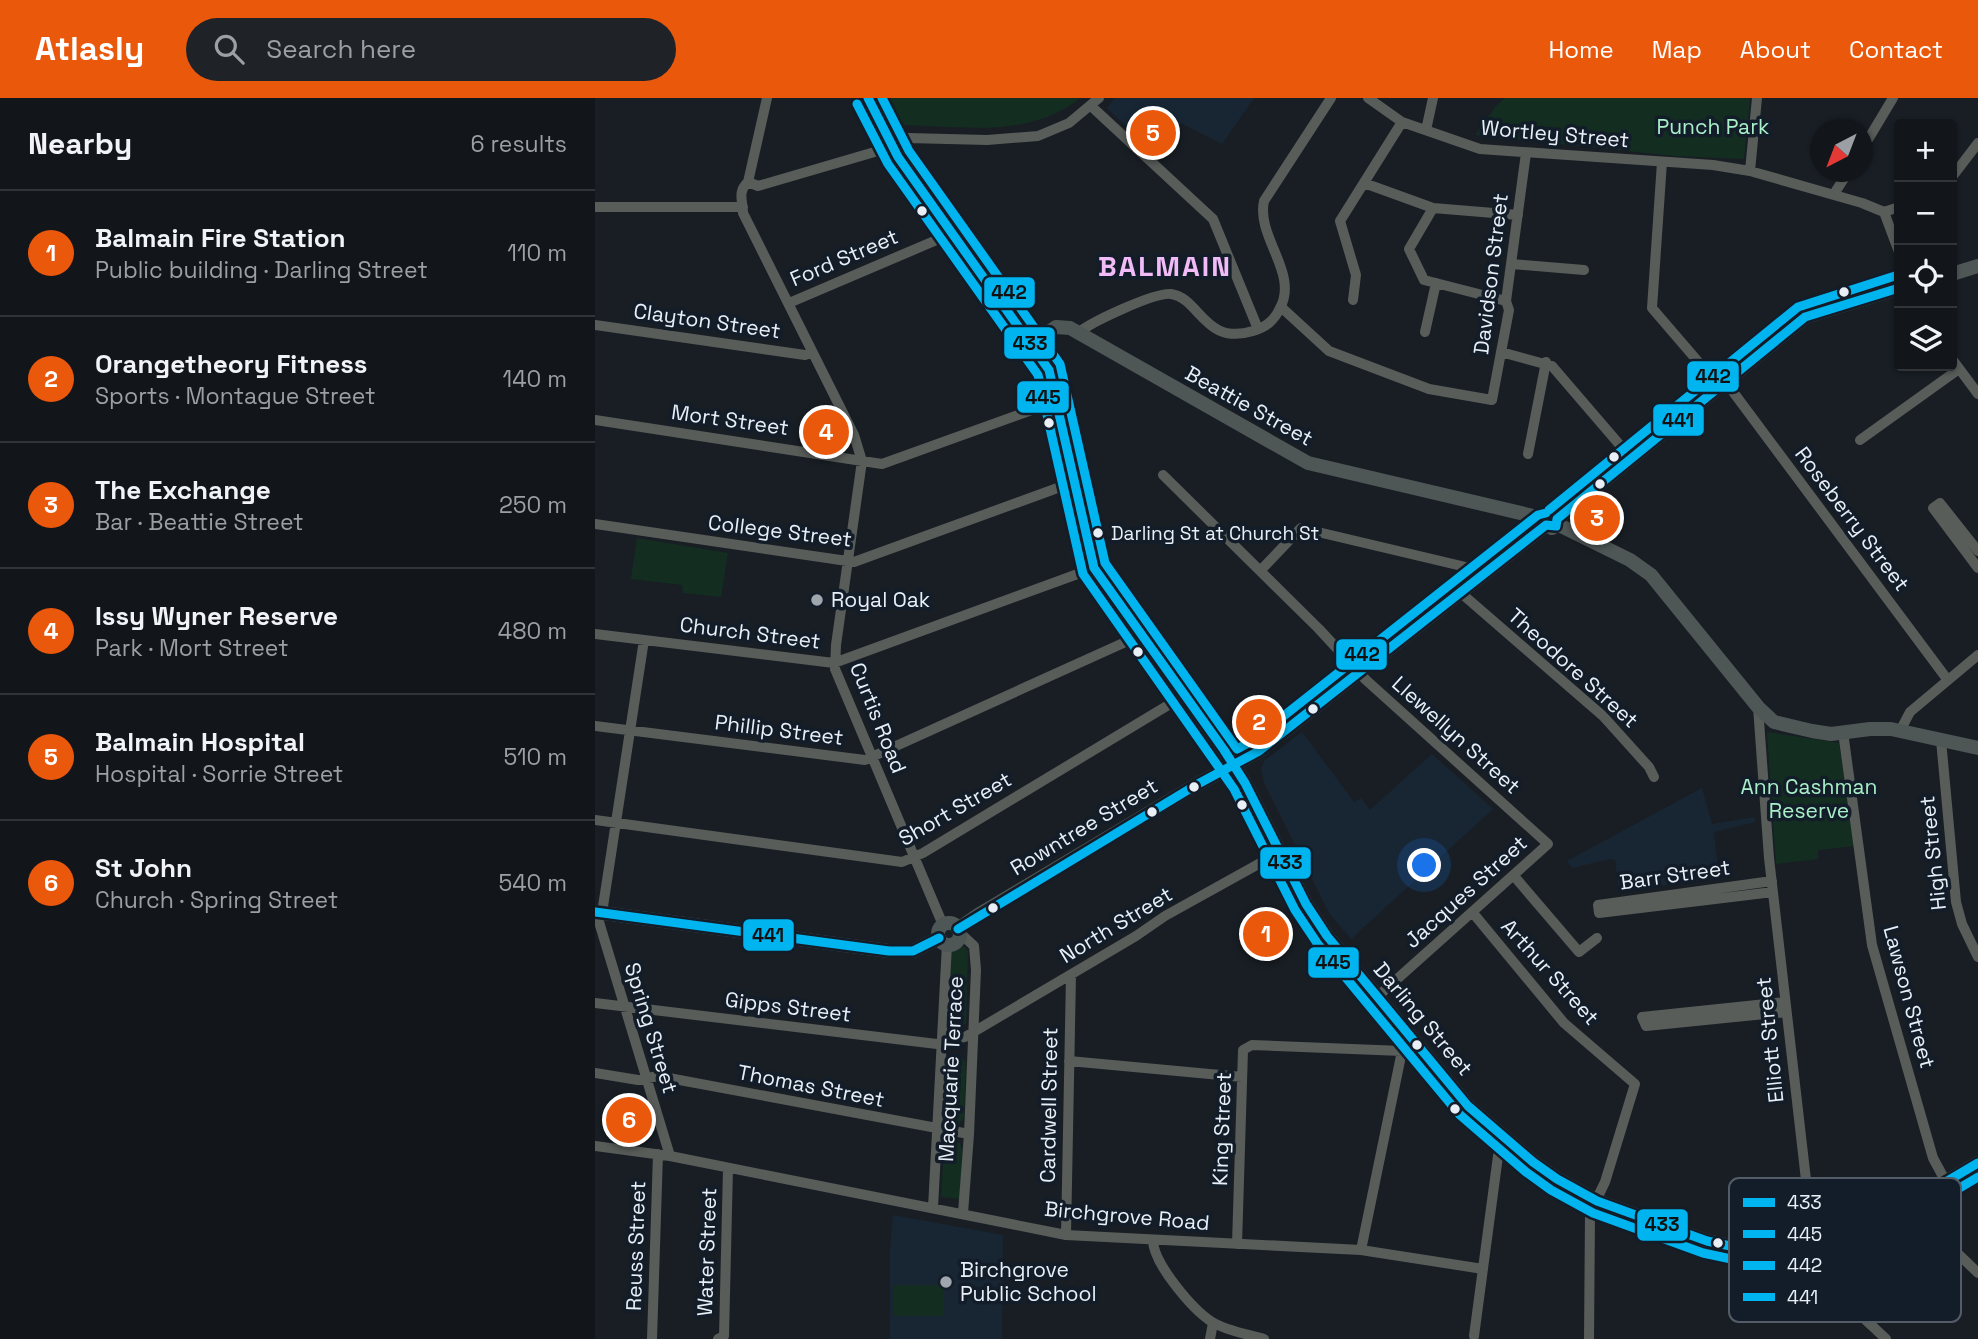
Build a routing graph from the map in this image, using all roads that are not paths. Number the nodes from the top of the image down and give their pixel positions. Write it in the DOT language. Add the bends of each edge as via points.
graph roads {
  1 [pos="767,98"];
  2 [pos="868,98"];
  3 [pos="1331,98"];
  4 [pos="1368,98"];
  5 [pos="1433,98"];
  6 [pos="1757,98"];
  7 [pos="1892,98"];
  8 [pos="1095,102"];
  9 [pos="1402,122"];
  10 [pos="1426,130"];
  11 [pos="1873,131"];
  12 [pos="1978,143"];
  13 [pos="890,145"];
  14 [pos="1526,153"];
  15 [pos="1662,162"];
  16 [pos="1750,170"];
  17 [pos="1957,170"];
  18 [pos="748,182"];
  19 [pos="1842,182"];
  20 [pos="1364,183"];
  21 [pos="1834,194"];
  22 [pos="595,207"];
  23 [pos="743,207"];
  24 [pos="1433,208"];
  25 [pos="1894,209"];
  26 [pos="1884,212"];
  27 [pos="1518,215"];
  28 [pos="953,233"];
  29 [pos="1896,245"];
  30 [pos="1512,264"];
  31 [pos="1978,266"];
  32 [pos="1584,270"];
  33 [pos="1957,272"];
  34 [pos="1430,281"];
  35 [pos="1894,293"];
  36 [pos="1353,300"];
  37 [pos="1506,301"];
  38 [pos="789,303"];
  39 [pos="1281,307"];
  40 [pos="595,325"];
  41 [pos="1258,329"];
  42 [pos="1078,332"];
  43 [pos="1425,332"];
  44 [pos="1031,345"];
  45 [pos="1501,352"];
  46 [pos="813,353"];
  47 [pos="1546,362"];
  48 [pos="1957,366"];
  49 [pos="1959,369"];
  50 [pos="1722,384"];
  51 [pos="1978,394"];
  52 [pos="1057,401"];
  53 [pos="595,420"];
  54 [pos="1860,440"];
  55 [pos="1528,454"];
  56 [pos="1631,458"];
  57 [pos="862,461"];
  58 [pos="1163,475"];
  59 [pos="1074,482"];
  60 [pos="1551,522"];
  61 [pos="595,524"];
  62 [pos="1977,560"];
  63 [pos="847,563"];
  64 [pos="1094,568"];
  65 [pos="1260,571"];
  66 [pos="1487,572"];
  67 [pos="1461,593"];
  68 [pos="595,634"];
  69 [pos="1142,635"];
  70 [pos="644,640"];
  71 [pos="1978,655"];
  72 [pos="834,663"];
  73 [pos="1359,672"];
  74 [pos="1947,679"];
  75 [pos="1185,695"];
  76 [pos="1758,707"];
  77 [pos="595,726"];
  78 [pos="1900,731"];
  79 [pos="630,732"];
  80 [pos="1843,732"];
  81 [pos="1941,740"];
  82 [pos="1978,748"];
  83 [pos="873,757"];
  84 [pos="1233,765"];
  85 [pos="1654,777"];
  86 [pos="595,820"];
  87 [pos="615,824"];
  88 [pos="1548,844"];
  89 [pos="1280,852"];
  90 [pos="913,858"];
  91 [pos="1514,876"];
  92 [pos="1772,886"];
  93 [pos="1641,904"];
  94 [pos="598,912"];
  95 [pos="1473,913"];
  96 [pos="959,931"];
  97 [pos="943,936"];
  98 [pos="1597,938"];
  99 [pos="1978,957"];
  100 [pos="1071,975"];
  101 [pos="1377,997"];
  102 [pos="595,1003"];
  103 [pos="625,1007"];
  104 [pos="1785,1007"];
  105 [pos="1691,1017"];
  106 [pos="973,1031"];
  107 [pos="1414,1041"];
  108 [pos="942,1042"];
  109 [pos="1402,1051"];
  110 [pos="1069,1061"];
  111 [pos="595,1073"];
  112 [pos="1242,1077"];
  113 [pos="646,1079"];
  114 [pos="938,1129"];
  115 [pos="969,1134"];
  116 [pos="1503,1137"];
  117 [pos="595,1146"];
  118 [pos="658,1154"];
  119 [pos="670,1156"];
  120 [pos="1978,1163"];
  121 [pos="728,1168"];
  122 [pos="1805,1178"];
  123 [pos="1944,1178"];
  124 [pos="1953,1178"];
  125 [pos="1597,1201"];
  126 [pos="933,1208"];
  127 [pos="963,1213"];
  128 [pos="1066,1235"];
  129 [pos="1153,1240"];
  130 [pos="1237,1244"];
  131 [pos="1729,1247"];
  132 [pos="1361,1250"];
  133 [pos="1961,1257"];
  134 [pos="1483,1269"];
  135 [pos="1978,1273"];
  136 [pos="1868,1322"];
  137 [pos="1213,1323"];
  138 [pos="1474,1336"];
  139 [pos="721,1337"];
  140 [pos="652,1339"];
  141 [pos="1210,1339"];
  142 [pos="1264,1339"];
  143 [pos="1589,1339"];
  144 [pos="1886,1339"];
  1 -- 18 [label="street"];
  2 -- 13 [label="street, Darling Street"];
  3 -- 39 [label="street" via="1265,201 1263,215 1285,281"];
  4 -- 9 [label="street, Wortley Street"];
  5 -- 10 [label="street"];
  6 -- 16 [label="street"];
  7 -- 11 [label="street"];
  8 -- 13 [label="street" via="1069,123 1038,136 908,138"];
  8 -- 41 [label="street" via="1213,219"];
  9 -- 10 [label="street, Wortley Street"];
  9 -- 20 [label="street"];
  10 -- 14 [label="street, Wortley Street" via="1480,149"];
  12 -- 17 [label="street"];
  13 -- 18 [label="street" via="758,186"];
  13 -- 28 [label="street, Darling Street"];
  14 -- 15 [label="street, Wortley Street"];
  14 -- 27 [label="street, Davidson Street"];
  15 -- 16 [label="street, Wortley Street"];
  15 -- 50 [label="street, Roseberry Street" via="1652,307"];
  16 -- 21 [label="street, Wortley Street"];
  18 -- 23 [label="street" via="740,200"];
  19 -- 21 [label="street"];
  20 -- 24 [label="street"];
  20 -- 36 [label="street" via="1340,221 1356,275"];
  21 -- 26 [label="street, Wortley Street"];
  22 -- 23 [label="street"];
  23 -- 38 [label="street, Curtis Road"];
  24 -- 27 [label="street"];
  24 -- 34 [label="street" via="1409,248"];
  25 -- 26 [label="street"];
  26 -- 29 [label="street"];
  27 -- 30 [label="street, Davidson Street"];
  28 -- 38 [label="street, Ford Street"];
  28 -- 44 [label="street, Darling Street"];
  30 -- 32 [label="street"];
  30 -- 37 [label="street, Davidson Street"];
  31 -- 33 [label="street"];
  34 -- 37 [label="street"];
  34 -- 43 [label="street"];
  35 -- 50 [label="street, Rowntree Street" via="1805,317"];
  37 -- 45 [label="street, Davidson Street" via="1509,310"];
  38 -- 46 [label="street, Curtis Road"];
  39 -- 41 [label="street" via="1270,324"];
  39 -- 45 [label="street, Davidson Street" via="1329,351 1429,389 1492,400"];
  40 -- 46 [label="street, Clayton Street"];
  41 -- 42 [label="street" via="1229,333 1208,324 1169,293"];
  42 -- 44 [label="street" via="1056,327"];
  42 -- 60 [label="street, Beattie Street" via="1308,463"];
  44 -- 52 [label="street, Darling Street" via="1049,370"];
  45 -- 47 [label="street"];
  46 -- 57 [label="street, Curtis Road"];
  47 -- 55 [label="street"];
  47 -- 56 [label="street"];
  48 -- 49 [label="street"];
  49 -- 51 [label="street"];
  49 -- 54 [label="street"];
  50 -- 56 [label="street, Rowntree Street"];
  50 -- 74 [label="street, Roseberry Street"];
  52 -- 57 [label="street, Mort Street" via="894,461"];
  52 -- 59 [label="street, Darling Street"];
  53 -- 57 [label="street, Mort Street"];
  56 -- 60 [label="street, Rowntree Street"];
  57 -- 63 [label="street, Curtis Road"];
  58 -- 65 [label="street, Llewellyn Street"];
  59 -- 63 [label="street, College Street"];
  59 -- 64 [label="street, Darling Street"];
  60 -- 66 [label="street, Rowntree Street"];
  60 -- 76 [label="street, Beattie Street" via="1651,575"];
  61 -- 63 [label="street, College Street"];
  62 -- 62 [label="street" via="1933,508 1940,503"];
  63 -- 72 [label="street, Curtis Road"];
  64 -- 69 [label="street, Darling Street"];
  64 -- 72 [label="street, Church Street"];
  65 -- 66 [label="street" via="1301,528"];
  65 -- 73 [label="street, Llewellyn Street"];
  66 -- 67 [label="street, Rowntree Street"];
  67 -- 73 [label="street, Rowntree Street"];
  67 -- 85 [label="street, Theodore Street" via="1603,716"];
  68 -- 70 [label="street, Church Street"];
  69 -- 75 [label="street, Darling Street"];
  69 -- 83 [label="street, Phillip Street"];
  70 -- 72 [label="street, Church Street"];
  70 -- 79 [label="street, Spring Street"];
  71 -- 74 [label="street"];
  72 -- 83 [label="street, Curtis Road"];
  73 -- 84 [label="street, Rowntree Street" via="1259,751"];
  73 -- 88 [label="street, Llewellyn Street"];
  74 -- 78 [label="street" via="1910,712"];
  75 -- 84 [label="street, Darling Street"];
  75 -- 90 [label="street, Short Street"];
  76 -- 80 [label="street, Beattie Street" via="1780,724 1822,733"];
  76 -- 92 [label="street, Elliott Street"];
  77 -- 79 [label="street, Phillip Street"];
  78 -- 80 [label="street, Beattie Street"];
  78 -- 81 [label="street, Beattie Street"];
  79 -- 83 [label="street, Phillip Street" via="857,760"];
  79 -- 87 [label="street, Spring Street"];
  80 -- 123 [label="street, Lawson Street" via="1872,946 1933,1158"];
  81 -- 82 [label="street, Beattie Street"];
  81 -- 99 [label="street, High Street" via="1956,902"];
  83 -- 90 [label="street, Curtis Road"];
  84 -- 89 [label="street, Darling Street"];
  84 -- 96 [label="street, Rowntree Street" via="1038,879"];
  86 -- 87 [label="street, Short Street"];
  87 -- 90 [label="street, Short Street" via="902,862"];
  87 -- 94 [label="street, Spring Street"];
  88 -- 91 [label="street, Jacques Street"];
  89 -- 100 [label="street, North Street"];
  89 -- 101 [label="street, Darling Street" via="1315,920"];
  90 -- 97 [label="street, Curtis Road"];
  91 -- 95 [label="street, Jacques Street"];
  91 -- 98 [label="street" via="1579,952"];
  92 -- 93 [label="street, Barr Street"];
  92 -- 104 [label="street, Elliott Street"];
  94 -- 97 [label="street" via="889,951 913,951"];
  94 -- 103 [label="street, Spring Street"];
  95 -- 101 [label="street, Jacques Street"];
  95 -- 125 [label="street, Arthur Street" via="1564,1023 1635,1084"];
  96 -- 97 [label="street" via="951,923"];
  96 -- 106 [label="street, Macquarie Terrace" via="974,946"];
  97 -- 108 [label="street, Macquarie Terrace"];
  100 -- 106 [label="street, North Street"];
  100 -- 110 [label="street, Cardwell Street"];
  101 -- 107 [label="street, Darling Street"];
  102 -- 103 [label="street, Gipps Street"];
  103 -- 108 [label="street, Gipps Street"];
  103 -- 113 [label="street, Spring Street"];
  104 -- 105 [label="street"];
  104 -- 122 [label="street, Elliott Street"];
  106 -- 108 [label="street, Gipps Street"];
  106 -- 115 [label="street, Macquarie Terrace"];
  107 -- 109 [label="street"];
  107 -- 116 [label="street, Darling Street" via="1468,1106"];
  108 -- 114 [label="street, Macquarie Terrace"];
  109 -- 112 [label="street, King Street" via="1252,1045 1243,1049"];
  109 -- 132 [label="street"];
  110 -- 112 [label="street"];
  110 -- 128 [label="street, Cardwell Street"];
  111 -- 113 [label="street, Thomas Street"];
  112 -- 130 [label="street, King Street"];
  113 -- 114 [label="street, Thomas Street" via="658,1076"];
  113 -- 119 [label="street, Spring Street"];
  114 -- 115 [label="street, Thomas Street"];
  114 -- 126 [label="street, Macquarie Terrace"];
  115 -- 127 [label="street, Macquarie Terrace"];
  116 -- 125 [label="street, Darling Street" via="1557,1180"];
  116 -- 134 [label="street"];
  117 -- 118 [label="street, Birchgrove Road"];
  118 -- 119 [label="street, Birchgrove Road"];
  118 -- 140 [label="street, Reuss Street"];
  119 -- 121 [label="street, Birchgrove Road"];
  120 -- 124 [label="street"];
  121 -- 126 [label="street, Birchgrove Road"];
  121 -- 139 [label="street, Water Street"];
  125 -- 131 [label="street, Darling Street"];
  125 -- 143 [label="street" via="1590,1213"];
  126 -- 127 [label="street, Birchgrove Road"];
  127 -- 128 [label="street, Birchgrove Road"];
  128 -- 129 [label="street, Birchgrove Road"];
  129 -- 130 [label="street, Birchgrove Road"];
  129 -- 137 [label="street" via="1158,1261"];
  130 -- 132 [label="street, Birchgrove Road"];
  132 -- 134 [label="street, Birchgrove Road"];
  133 -- 135 [label="street"];
  134 -- 138 [label="street"];
  136 -- 144 [label="street, Elliott Street"];
  137 -- 141 [label="street"];
  137 -- 142 [label="street"];
}
